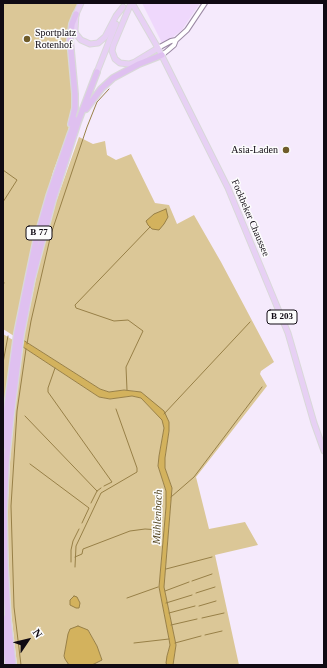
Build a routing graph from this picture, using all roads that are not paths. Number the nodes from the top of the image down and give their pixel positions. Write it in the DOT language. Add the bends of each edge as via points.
graph roads {
  1 [pos="81,3"];
  2 [pos="132,3"];
  3 [pos="204,3"];
  4 [pos="125,7"];
  5 [pos="76,14"];
  6 [pos="176,40"];
  7 [pos="158,48"];
  8 [pos="162,55"];
  9 [pos="97,72"];
  10 [pos="72,135"];
  11 [pos="18,346"];
  12 [pos="3,446"];
  13 [pos="324,450"];
  14 [pos="3,618"];
  15 [pos="8,665"];
  16 [pos="13,665"];
  1 -- 5 [label="main road"];
  2 -- 4 [label="main road"];
  2 -- 7 [label="main road, Fockbeker Chaussee"];
  3 -- 6 [label="street" via="187,30"];
  4 -- 5 [label="main road" via="116,16 105,37 94,44 87,44 78,38 75,30"];
  4 -- 7 [label="main road" via="112,51 115,59 120,63 129,64"];
  4 -- 9 [label="main road, B 77"];
  5 -- 10 [label="highway" via="70,40 75,102"];
  6 -- 7 [label="street"];
  6 -- 8 [label="street"];
  7 -- 8 [label="main road, Fockbeker Chaussee"];
  8 -- 10 [label="highway" via="138,64 107,83 89,105"];
  8 -- 13 [label="main road, Fockbeker Chaussee / B 203" via="228,188 286,326"];
  9 -- 10 [label="highway, B 77"];
  10 -- 11 [label="highway, B 77" via="49,196 36,241"];
  11 -- 12 [label="highway, B 77"];
  11 -- 16 [label="highway, B 77" via="6,463 4,512 8,620"];
  14 -- 15 [label="highway"];
}
